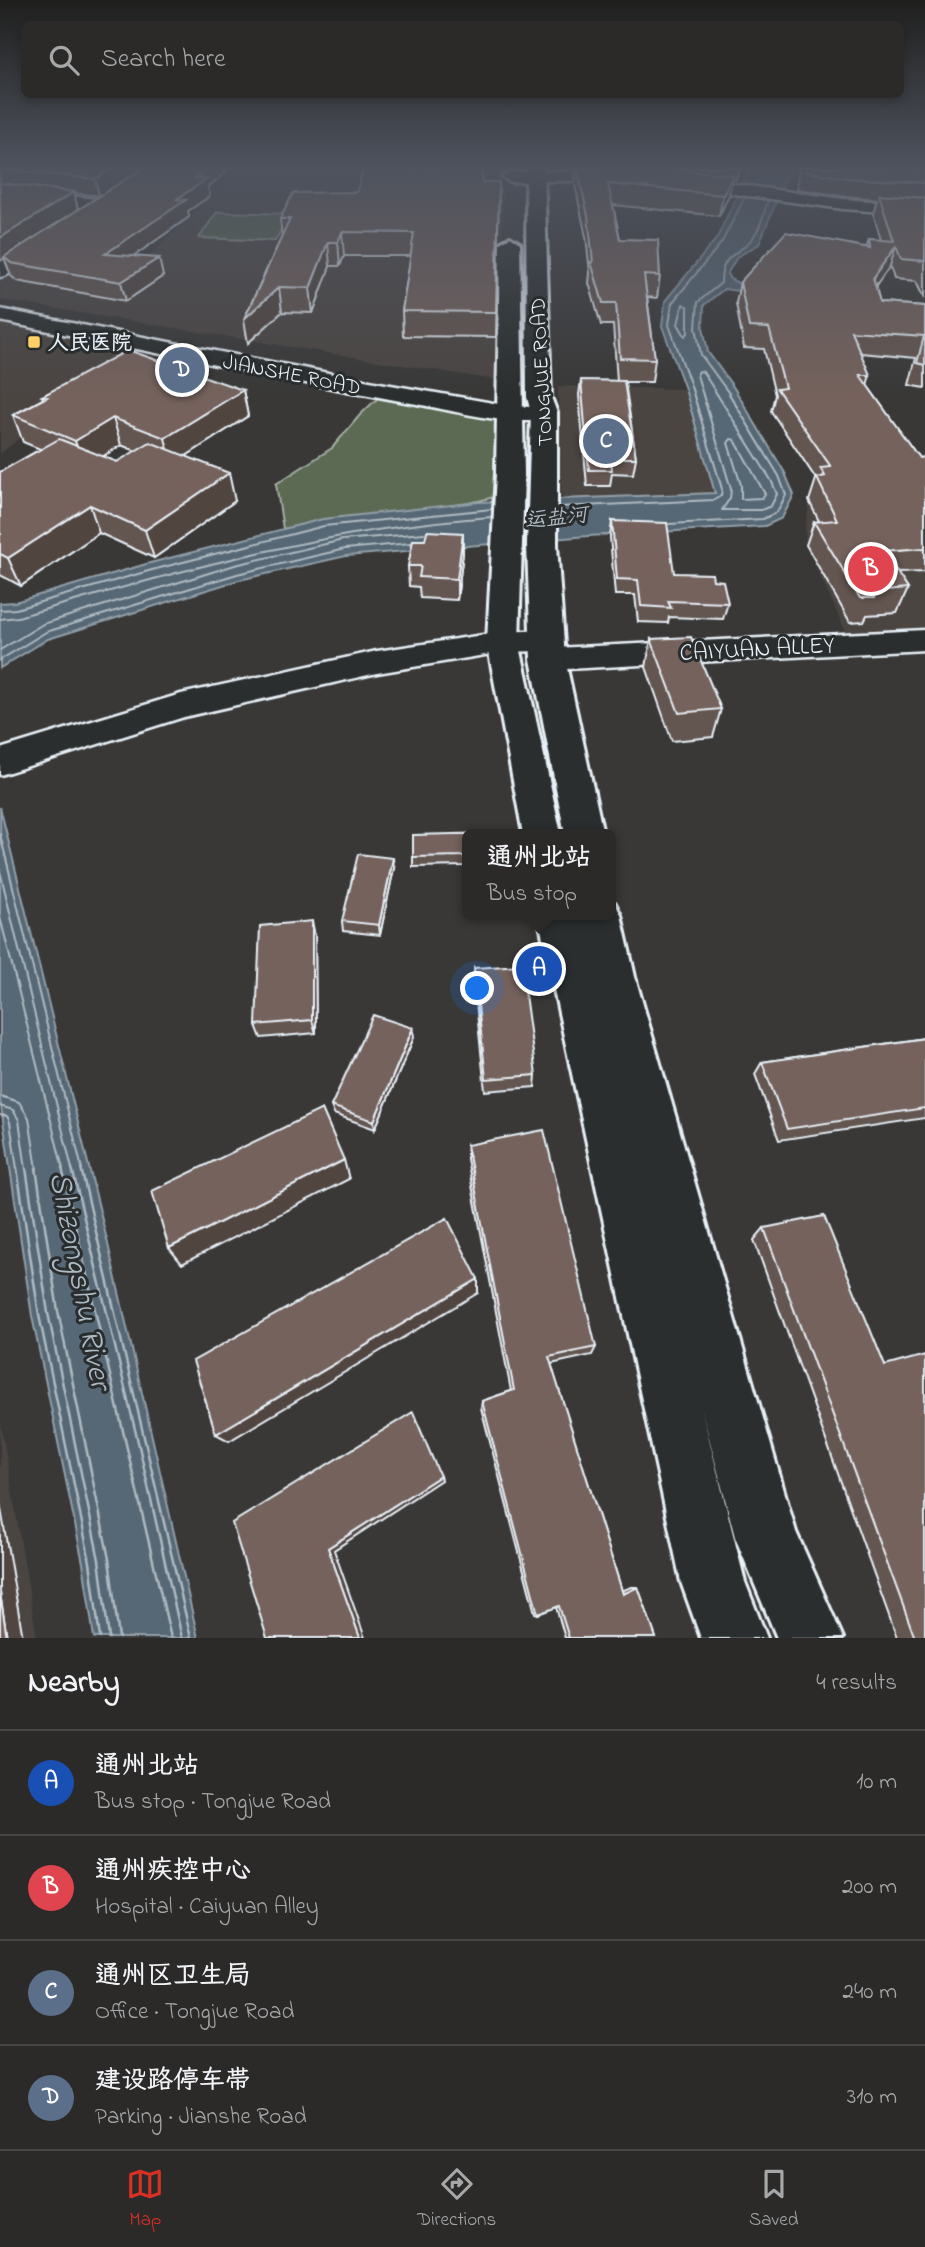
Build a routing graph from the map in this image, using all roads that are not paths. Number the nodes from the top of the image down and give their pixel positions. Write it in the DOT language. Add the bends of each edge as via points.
graph roads {
  1 [pos="42,243"];
  2 [pos="510,243"];
  3 [pos="537,243"];
  4 [pos="0,271"];
  5 [pos="0,306"];
  6 [pos="0,315"];
  7 [pos="510,405"];
  8 [pos="542,405"];
  9 [pos="925,640"];
  10 [pos="503,642"];
  11 [pos="547,650"];
  12 [pos="16,757"];
  13 [pos="541,829"];
  14 [pos="582,829"];
  15 [pos="601,920"];
  16 [pos="564,939"];
  17 [pos="734,1638"];
  18 [pos="810,1638"];
  1 -- 4 [label="street"];
  2 -- 7 [label="main road, TONGJUE ROAD"];
  3 -- 8 [label="main road, TONGJUE ROAD"];
  5 -- 7 [label="street, JIANSHE ROAD" via="397,379"];
  6 -- 7 [label="street, JIANSHE ROAD"];
  7 -- 8 [label="street, JIANSHE ROAD"];
  7 -- 10 [label="main road, TONGJUE ROAD"];
  8 -- 11 [label="main road, TONGJUE ROAD"];
  9 -- 11 [label="street, CAIYUAN ALLEY"];
  10 -- 11 [label="street, CAIYUAN ALLEY"];
  10 -- 12 [label="street, CAIYUAN ALLEY" via="377,662 181,706"];
  10 -- 13 [label="main road"];
  11 -- 14 [label="main road"];
  15 -- 18 [label="main road" via="766,1537"];
  16 -- 17 [label="main road" via="713,1582"];
}
